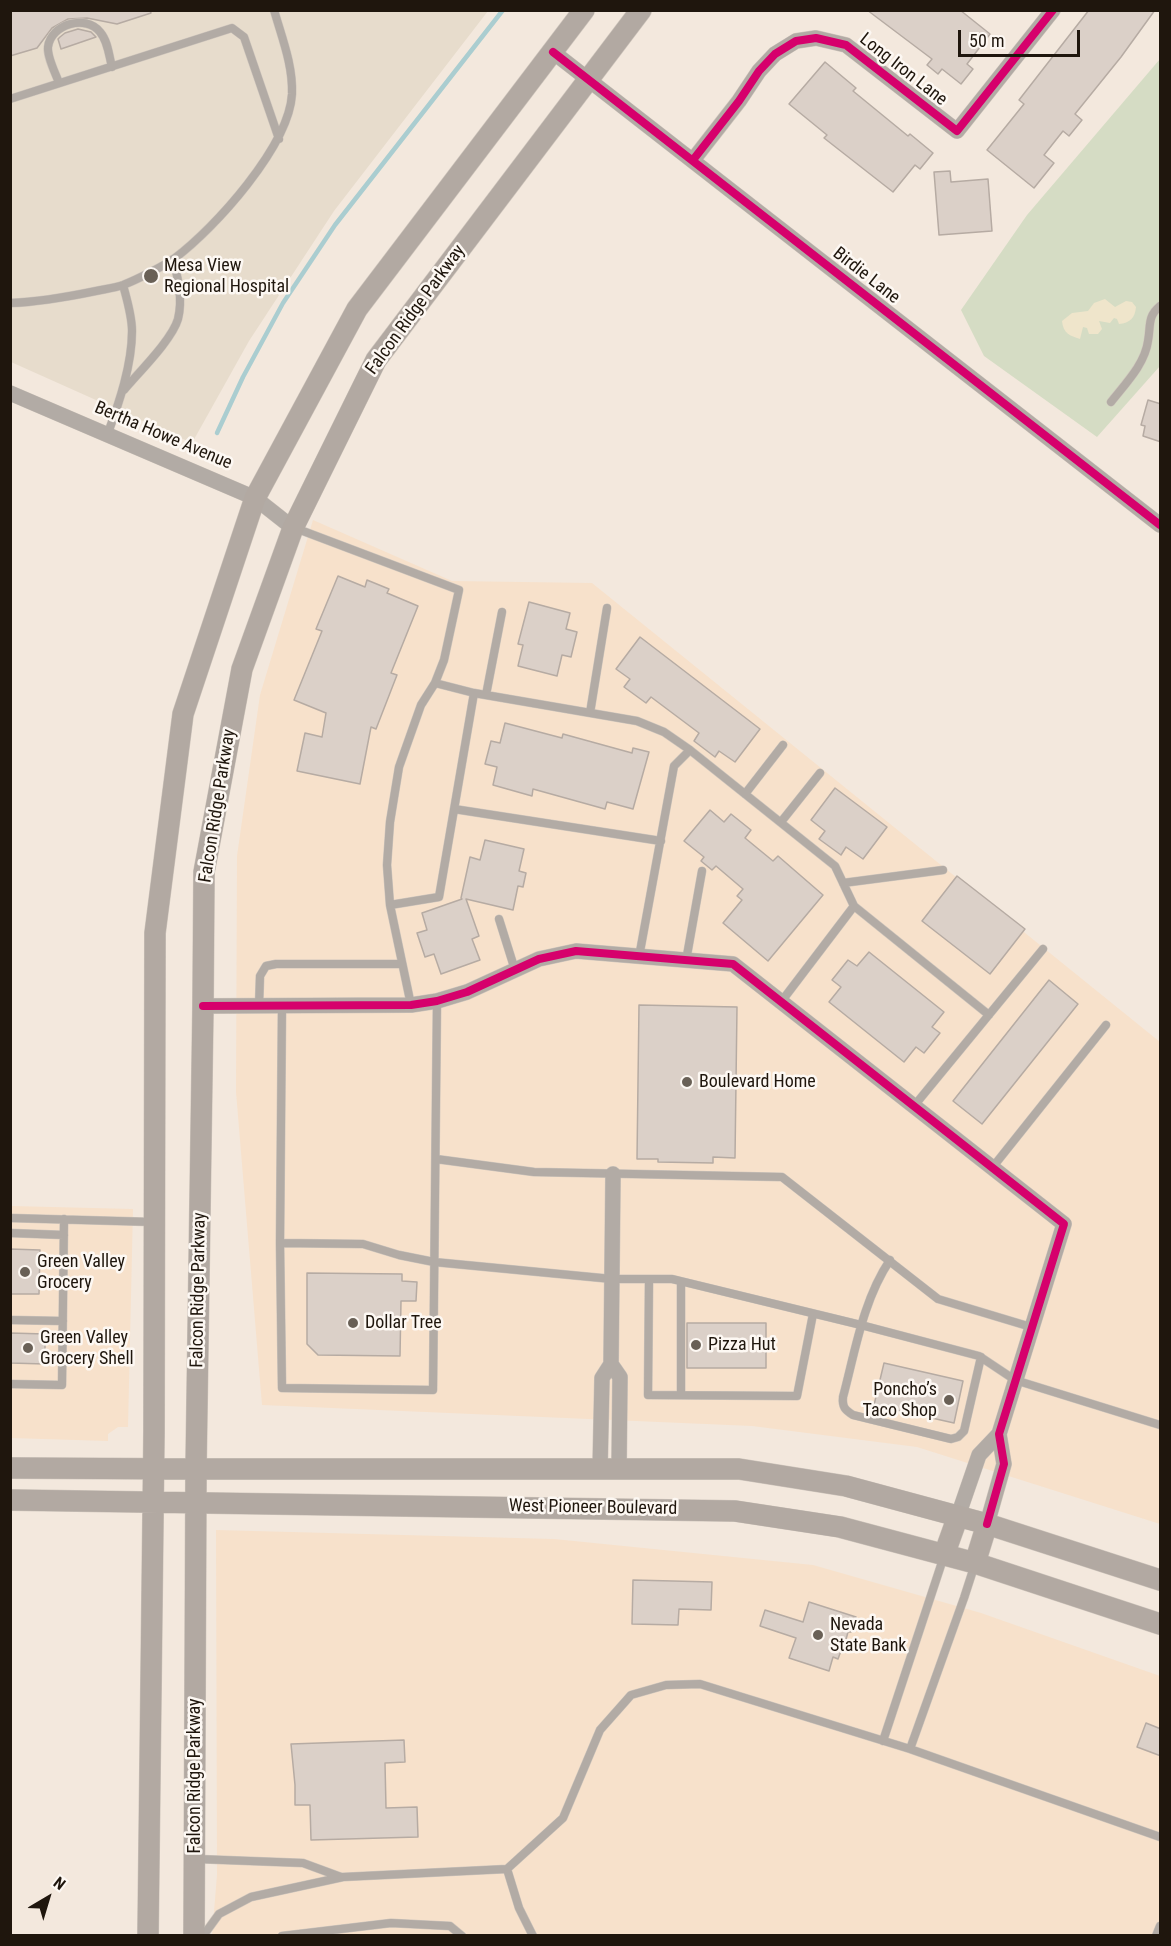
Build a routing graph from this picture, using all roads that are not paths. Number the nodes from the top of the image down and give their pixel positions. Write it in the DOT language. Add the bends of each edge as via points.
graph roads {
  1 [pos="274,10"];
  2 [pos="584,10"];
  3 [pos="641,10"];
  4 [pos="1053,10"];
  5 [pos="553,51"];
  6 [pos="112,67"];
  7 [pos="589,79"];
  8 [pos="59,83"];
  9 [pos="10,99"];
  10 [pos="279,140"];
  11 [pos="693,160"];
  12 [pos="173,259"];
  13 [pos="123,285"];
  14 [pos="10,303"];
  15 [pos="1161,306"];
  16 [pos="123,391"];
  17 [pos="10,393"];
  18 [pos="1111,402"];
  19 [pos="108,433"];
  20 [pos="255,498"];
  21 [pos="1161,525"];
  22 [pos="293,528"];
  23 [pos="607,608"];
  24 [pos="502,612"];
  25 [pos="435,683"];
  26 [pos="474,693"];
  27 [pos="486,695"];
  28 [pos="590,713"];
  29 [pos="783,745"];
  30 [pos="690,750"];
  31 [pos="820,773"];
  32 [pos="745,794"];
  33 [pos="454,809"];
  34 [pos="781,822"];
  35 [pos="661,841"];
  36 [pos="943,870"];
  37 [pos="702,871"];
  38 [pos="843,883"];
  39 [pos="390,906"];
  40 [pos="854,906"];
  41 [pos="499,919"];
  42 [pos="1043,949"];
  43 [pos="639,957"];
  44 [pos="686,961"];
  45 [pos="402,964"];
  46 [pos="515,970"];
  47 [pos="437,1001"];
  48 [pos="781,1002"];
  49 [pos="411,1005"];
  50 [pos="203,1006"];
  51 [pos="259,1006"];
  52 [pos="282,1006"];
  53 [pos="989,1014"];
  54 [pos="1106,1025"];
  55 [pos="914,1106"];
  56 [pos="436,1159"];
  57 [pos="992,1168"];
  58 [pos="613,1174"];
  59 [pos="10,1218"];
  60 [pos="64,1219"];
  61 [pos="154,1222"];
  62 [pos="10,1233"];
  63 [pos="64,1235"];
  64 [pos="280,1243"];
  65 [pos="890,1260"];
  66 [pos="434,1262"];
  67 [pos="612,1279"];
  68 [pos="649,1280"];
  69 [pos="681,1282"];
  70 [pos="813,1314"];
  71 [pos="10,1320"];
  72 [pos="63,1321"];
  73 [pos="861,1325"];
  74 [pos="1031,1327"];
  75 [pos="981,1358"];
  76 [pos="1015,1380"];
  77 [pos="10,1384"];
  78 [pos="681,1395"];
  79 [pos="1161,1425"];
  80 [pos="999,1434"];
  81 [pos="10,1467"];
  82 [pos="154,1469"];
  83 [pos="196,1469"];
  84 [pos="610,1469"];
  85 [pos="10,1500"];
  86 [pos="153,1502"];
  87 [pos="196,1502"];
  88 [pos="958,1516"];
  89 [pos="987,1524"];
  90 [pos="944,1555"];
  91 [pos="975,1563"];
  92 [pos="1161,1580"];
  93 [pos="1161,1624"];
  94 [pos="883,1741"];
  95 [pos="910,1749"];
  96 [pos="1161,1837"];
  97 [pos="195,1859"];
  98 [pos="507,1869"];
  99 [pos="343,1877"];
  100 [pos="1161,1926"];
  101 [pos="148,1935"];
  102 [pos="194,1935"];
  103 [pos="203,1935"];
  104 [pos="282,1935"];
  105 [pos="462,1935"];
  106 [pos="532,1935"];
  107 [pos="1156,1935"];
  1 -- 10 [label="lane" via="291,68 292,96"];
  2 -- 5 [label="main road"];
  3 -- 7 [label="main road, Falcon Ridge Parkway"];
  4 -- 11 [label="street, Long Iron Lane" via="957,131 846,45 816,38 796,41 775,54"];
  5 -- 7 [label="street, Birdie Lane"];
  5 -- 20 [label="main road" via="357,309"];
  6 -- 8 [label="lane"];
  6 -- 8 [label="lane" via="100,31 77,22 60,28 48,48"];
  6 -- 10 [label="lane" via="232,28 244,37"];
  7 -- 11 [label="street, Birdie Lane"];
  7 -- 22 [label="main road, Falcon Ridge Parkway" via="376,360"];
  8 -- 9 [label="lane"];
  10 -- 12 [label="lane" via="211,226"];
  11 -- 21 [label="street, Birdie Lane"];
  12 -- 13 [label="lane"];
  12 -- 16 [label="lane" via="180,289 178,320 163,346"];
  13 -- 14 [label="lane" via="40,302"];
  13 -- 16 [label="lane" via="132,332"];
  15 -- 18 [label="lane" via="1153,312 1142,360"];
  16 -- 19 [label="lane"];
  17 -- 19 [label="street, Bertha Howe Avenue"];
  19 -- 20 [label="street, Bertha Howe Avenue"];
  20 -- 22 [label="street, Bertha Howe Avenue"];
  20 -- 61 [label="main road" via="183,714 155,933"];
  22 -- 25 [label="lane" via="459,590"];
  22 -- 50 [label="main road, Falcon Ridge Parkway" via="242,669 204,872"];
  23 -- 28 [label="lane"];
  24 -- 27 [label="lane"];
  25 -- 26 [label="lane"];
  25 -- 39 [label="lane" via="421,705 399,767 390,822"];
  26 -- 27 [label="lane"];
  26 -- 33 [label="lane"];
  27 -- 28 [label="lane"];
  28 -- 30 [label="lane" via="637,721 664,732"];
  29 -- 32 [label="lane"];
  30 -- 32 [label="lane"];
  30 -- 35 [label="lane" via="674,766"];
  31 -- 34 [label="lane"];
  32 -- 34 [label="lane"];
  33 -- 35 [label="lane"];
  33 -- 39 [label="lane" via="439,897"];
  34 -- 38 [label="lane" via="835,866"];
  35 -- 43 [label="lane"];
  36 -- 38 [label="lane"];
  37 -- 44 [label="lane"];
  38 -- 40 [label="lane"];
  39 -- 45 [label="lane"];
  40 -- 48 [label="lane"];
  40 -- 53 [label="lane"];
  41 -- 46 [label="lane"];
  42 -- 53 [label="lane"];
  43 -- 44 [label="street"];
  43 -- 46 [label="street" via="576,951 539,959"];
  44 -- 48 [label="street" via="733,964"];
  45 -- 49 [label="lane"];
  45 -- 51 [label="lane" via="266,966 260,976"];
  46 -- 47 [label="street"];
  47 -- 49 [label="street"];
  47 -- 56 [label="lane"];
  48 -- 55 [label="street"];
  49 -- 52 [label="street"];
  50 -- 51 [label="street"];
  50 -- 83 [label="main road, Falcon Ridge Parkway"];
  51 -- 52 [label="street"];
  52 -- 64 [label="lane"];
  53 -- 55 [label="lane"];
  54 -- 57 [label="lane"];
  55 -- 57 [label="street"];
  56 -- 58 [label="lane" via="534,1172"];
  56 -- 66 [label="lane"];
  57 -- 74 [label="street" via="1064,1224"];
  58 -- 65 [label="lane" via="782,1177"];
  58 -- 67 [label="street"];
  59 -- 60 [label="lane"];
  60 -- 61 [label="lane"];
  60 -- 63 [label="lane"];
  61 -- 82 [label="main road"];
  62 -- 63 [label="lane"];
  63 -- 72 [label="lane"];
  64 -- 66 [label="lane" via="363,1244"];
  64 -- 66 [label="lane" via="282,1388 433,1390"];
  65 -- 73 [label="lane"];
  65 -- 74 [label="lane" via="938,1299"];
  66 -- 67 [label="lane"];
  67 -- 68 [label="lane"];
  67 -- 84 [label="street" via="611,1364 620,1377"];
  68 -- 69 [label="lane"];
  68 -- 78 [label="lane" via="648,1395"];
  69 -- 70 [label="lane"];
  69 -- 78 [label="lane"];
  70 -- 73 [label="lane"];
  70 -- 78 [label="lane" via="797,1396"];
  71 -- 72 [label="lane"];
  72 -- 77 [label="lane" via="62,1385"];
  73 -- 75 [label="lane"];
  73 -- 75 [label="lane" via="842,1404 853,1415 951,1439 958,1437 964,1431"];
  74 -- 76 [label="street"];
  75 -- 76 [label="lane"];
  76 -- 79 [label="lane"];
  76 -- 80 [label="street"];
  80 -- 88 [label="street" via="979,1455"];
  80 -- 89 [label="street" via="1004,1464"];
  81 -- 82 [label="main road, West Pioneer Boulevard"];
  82 -- 83 [label="main road, West Pioneer Boulevard"];
  82 -- 86 [label="main road"];
  83 -- 84 [label="main road, West Pioneer Boulevard"];
  83 -- 87 [label="main road, Falcon Ridge Parkway"];
  84 -- 88 [label="main road, West Pioneer Boulevard" via="739,1469 846,1486"];
  85 -- 86 [label="main road, West Pioneer Boulevard"];
  86 -- 87 [label="main road, West Pioneer Boulevard"];
  86 -- 101 [label="main road"];
  87 -- 90 [label="main road, West Pioneer Boulevard" via="735,1511 840,1527"];
  87 -- 97 [label="main road, Falcon Ridge Parkway"];
  88 -- 89 [label="main road, West Pioneer Boulevard"];
  88 -- 90 [label="main road"];
  89 -- 91 [label="main road"];
  89 -- 92 [label="main road, West Pioneer Boulevard"];
  90 -- 91 [label="main road, West Pioneer Boulevard"];
  90 -- 94 [label="lane"];
  91 -- 93 [label="main road, West Pioneer Boulevard"];
  91 -- 95 [label="lane"];
  94 -- 95 [label="lane"];
  94 -- 98 [label="lane" via="700,1684 666,1684 631,1695 600,1730 563,1818"];
  95 -- 96 [label="lane"];
  97 -- 99 [label="lane" via="303,1863"];
  97 -- 102 [label="main road, Falcon Ridge Parkway"];
  98 -- 99 [label="lane"];
  98 -- 106 [label="lane"];
  99 -- 103 [label="lane" via="251,1897 219,1914"];
  100 -- 107 [label="lane"];
  104 -- 105 [label="lane" via="391,1923 450,1926"];
}
